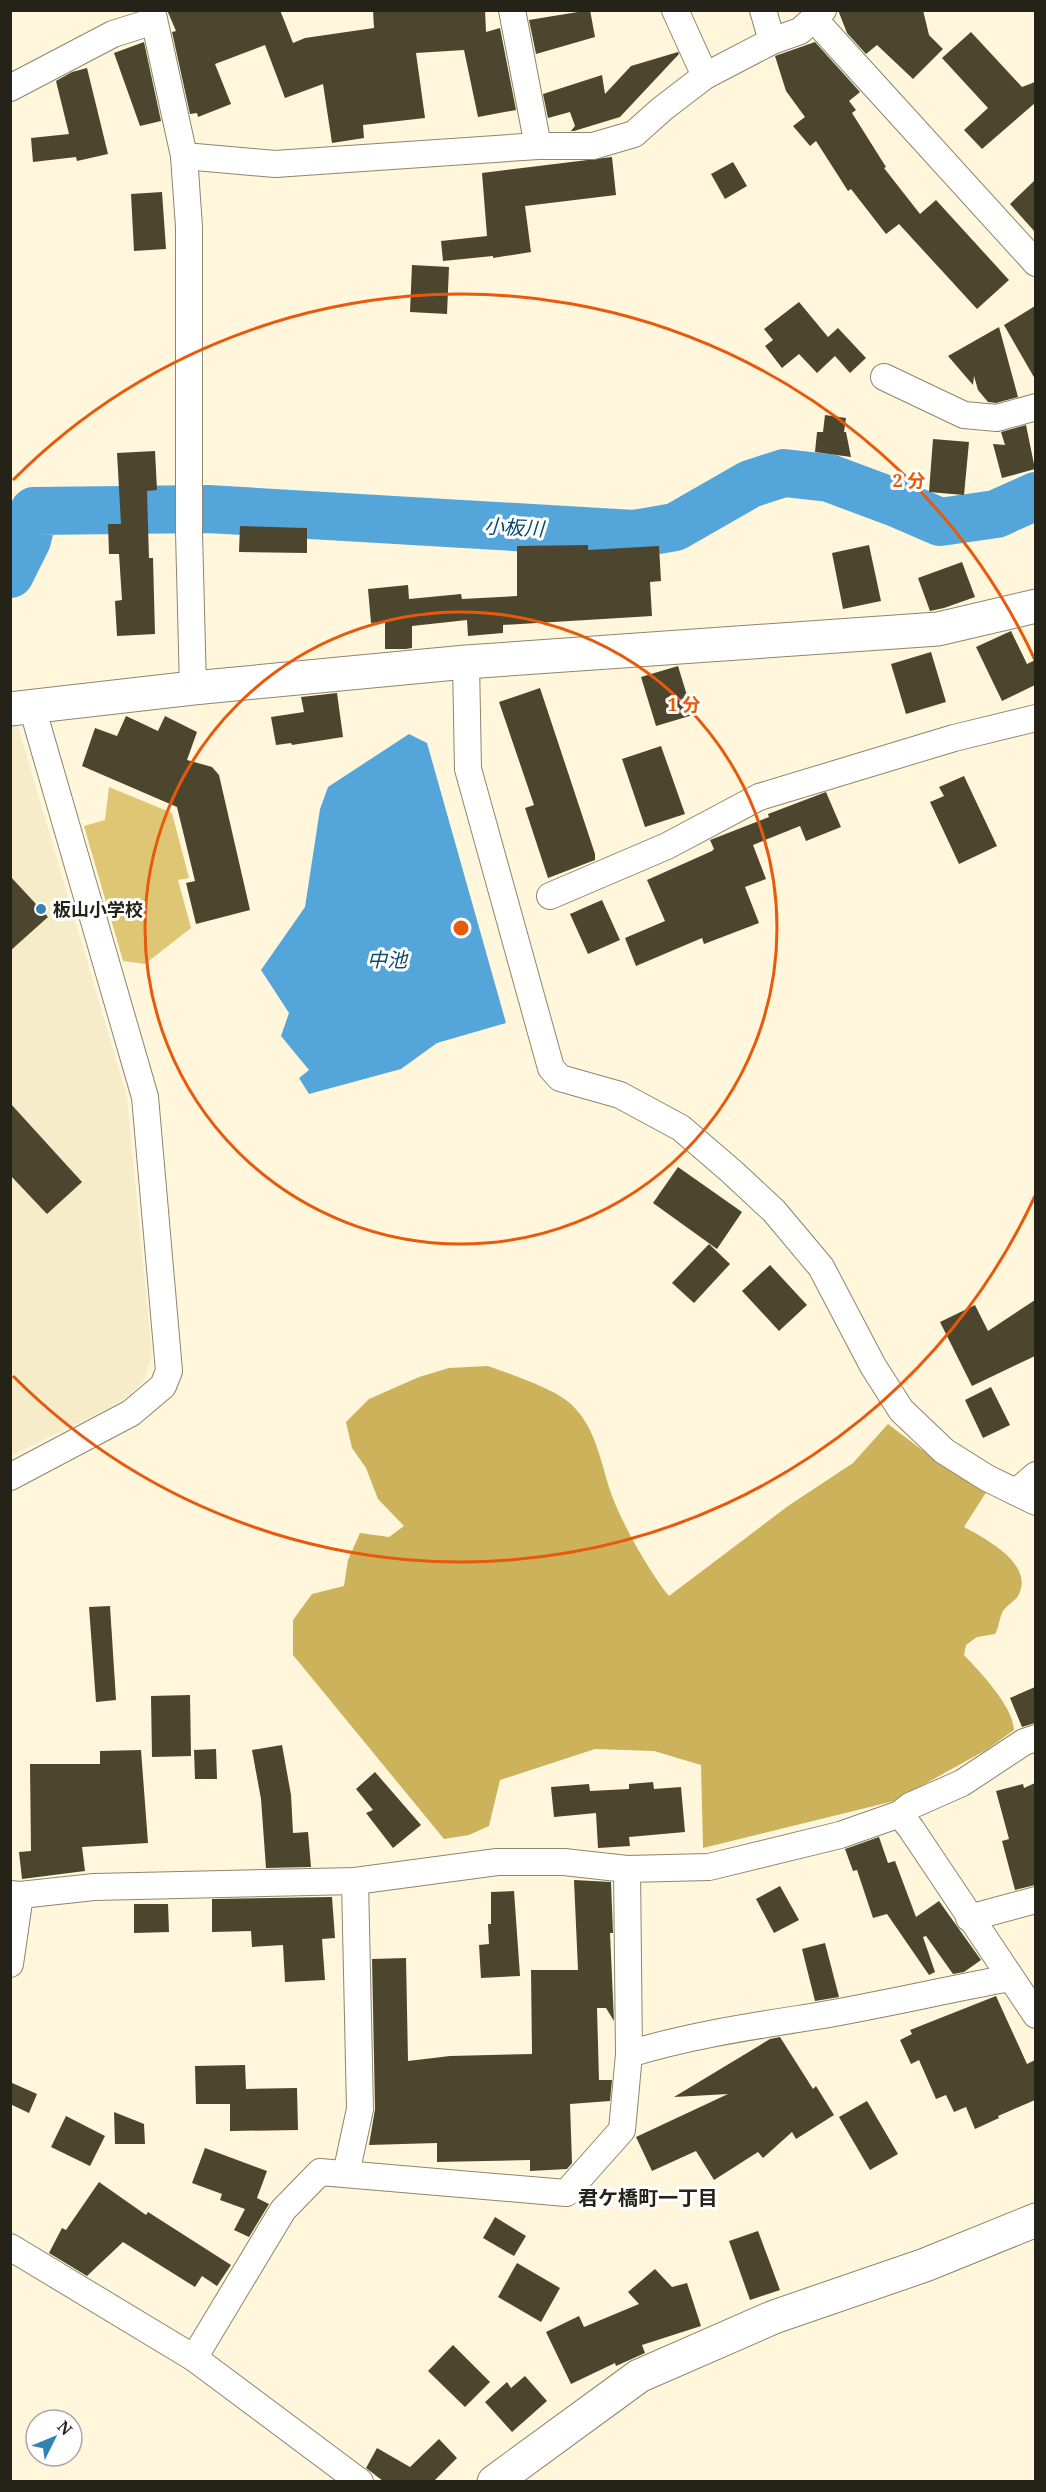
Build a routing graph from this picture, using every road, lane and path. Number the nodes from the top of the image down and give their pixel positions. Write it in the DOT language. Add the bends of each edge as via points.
graph roads {
  1 [pos="517,10"];
  2 [pos="675,10"];
  3 [pos="763,10"];
  4 [pos="512,11"];
  5 [pos="819,15"];
  6 [pos="153,16"];
  7 [pos="772,41"];
  8 [pos="705,76"];
  9 [pos="10,88"];
  10 [pos="538,146"];
  11 [pos="184,156"];
  12 [pos="1035,263"];
  13 [pos="884,377"];
  14 [pos="1035,407"];
  15 [pos="1035,606"];
  16 [pos="466,662"];
  17 [pos="193,688"];
  18 [pos="21,708"];
  19 [pos="1035,718"];
  20 [pos="550,896"];
  21 [pos="1035,1475"];
  22 [pos="10,1477"];
  23 [pos="1026,1497"];
  24 [pos="1035,1738"];
  25 [pos="900,1814"];
  26 [pos="627,1869"];
  27 [pos="355,1881"];
  28 [pos="15,1895"];
  29 [pos="1035,1900"];
  30 [pos="969,1918"];
  31 [pos="10,1964"];
  32 [pos="1010,1978"];
  33 [pos="1035,2015"];
  34 [pos="629,2055"];
  35 [pos="346,2174"];
  36 [pos="1035,2220"];
  37 [pos="10,2247"];
  38 [pos="194,2358"];
  39 [pos="360,2481"];
  40 [pos="494,2481"];
  1 -- 4 [label="street"];
  2 -- 8 [label="street"];
  3 -- 7 [label="street"];
  4 -- 10 [label="street"];
  5 -- 7 [label="street" via="800,31"];
  5 -- 12 [label="street"];
  6 -- 9 [label="street"];
  6 -- 11 [label="street"];
  7 -- 8 [label="street"];
  8 -- 10 [label="street" via="634,134 593,147"];
  10 -- 11 [label="street" via="275,164"];
  11 -- 17 [label="street" via="189,227"];
  13 -- 14 [label="street" via="964,415 997,417"];
  15 -- 16 [label="street" via="938,629"];
  16 -- 17 [label="street"];
  16 -- 23 [label="street" via="468,769 551,1068 560,1078 620,1095 681,1128 731,1171 774,1211 820,1267 901,1410 944,1451"];
  17 -- 18 [label="street"];
  18 -- 22 [label="street" via="145,1097 169,1371 163,1386 131,1413"];
  19 -- 20 [label="street" via="954,738 759,797 667,846"];
  21 -- 23 [label="street"];
  24 -- 25 [label="street" via="962,1783"];
  25 -- 26 [label="street" via="840,1835 709,1867"];
  25 -- 30 [label="street"];
  26 -- 27 [label="street" via="564,1862 497,1862"];
  26 -- 34 [label="street"];
  27 -- 28 [label="street" via="94,1887"];
  27 -- 35 [label="street" via="360,2109"];
  28 -- 31 [label="street"];
  29 -- 30 [label="street"];
  30 -- 32 [label="street"];
  32 -- 33 [label="street"];
  32 -- 34 [label="street" via="758,2024"];
  34 -- 35 [label="street" via="622,2130 566,2193"];
  35 -- 38 [label="street" via="320,2172 284,2210"];
  36 -- 40 [label="street" via="925,2265 774,2317 639,2376"];
  37 -- 38 [label="street"];
  38 -- 39 [label="street"];
}
